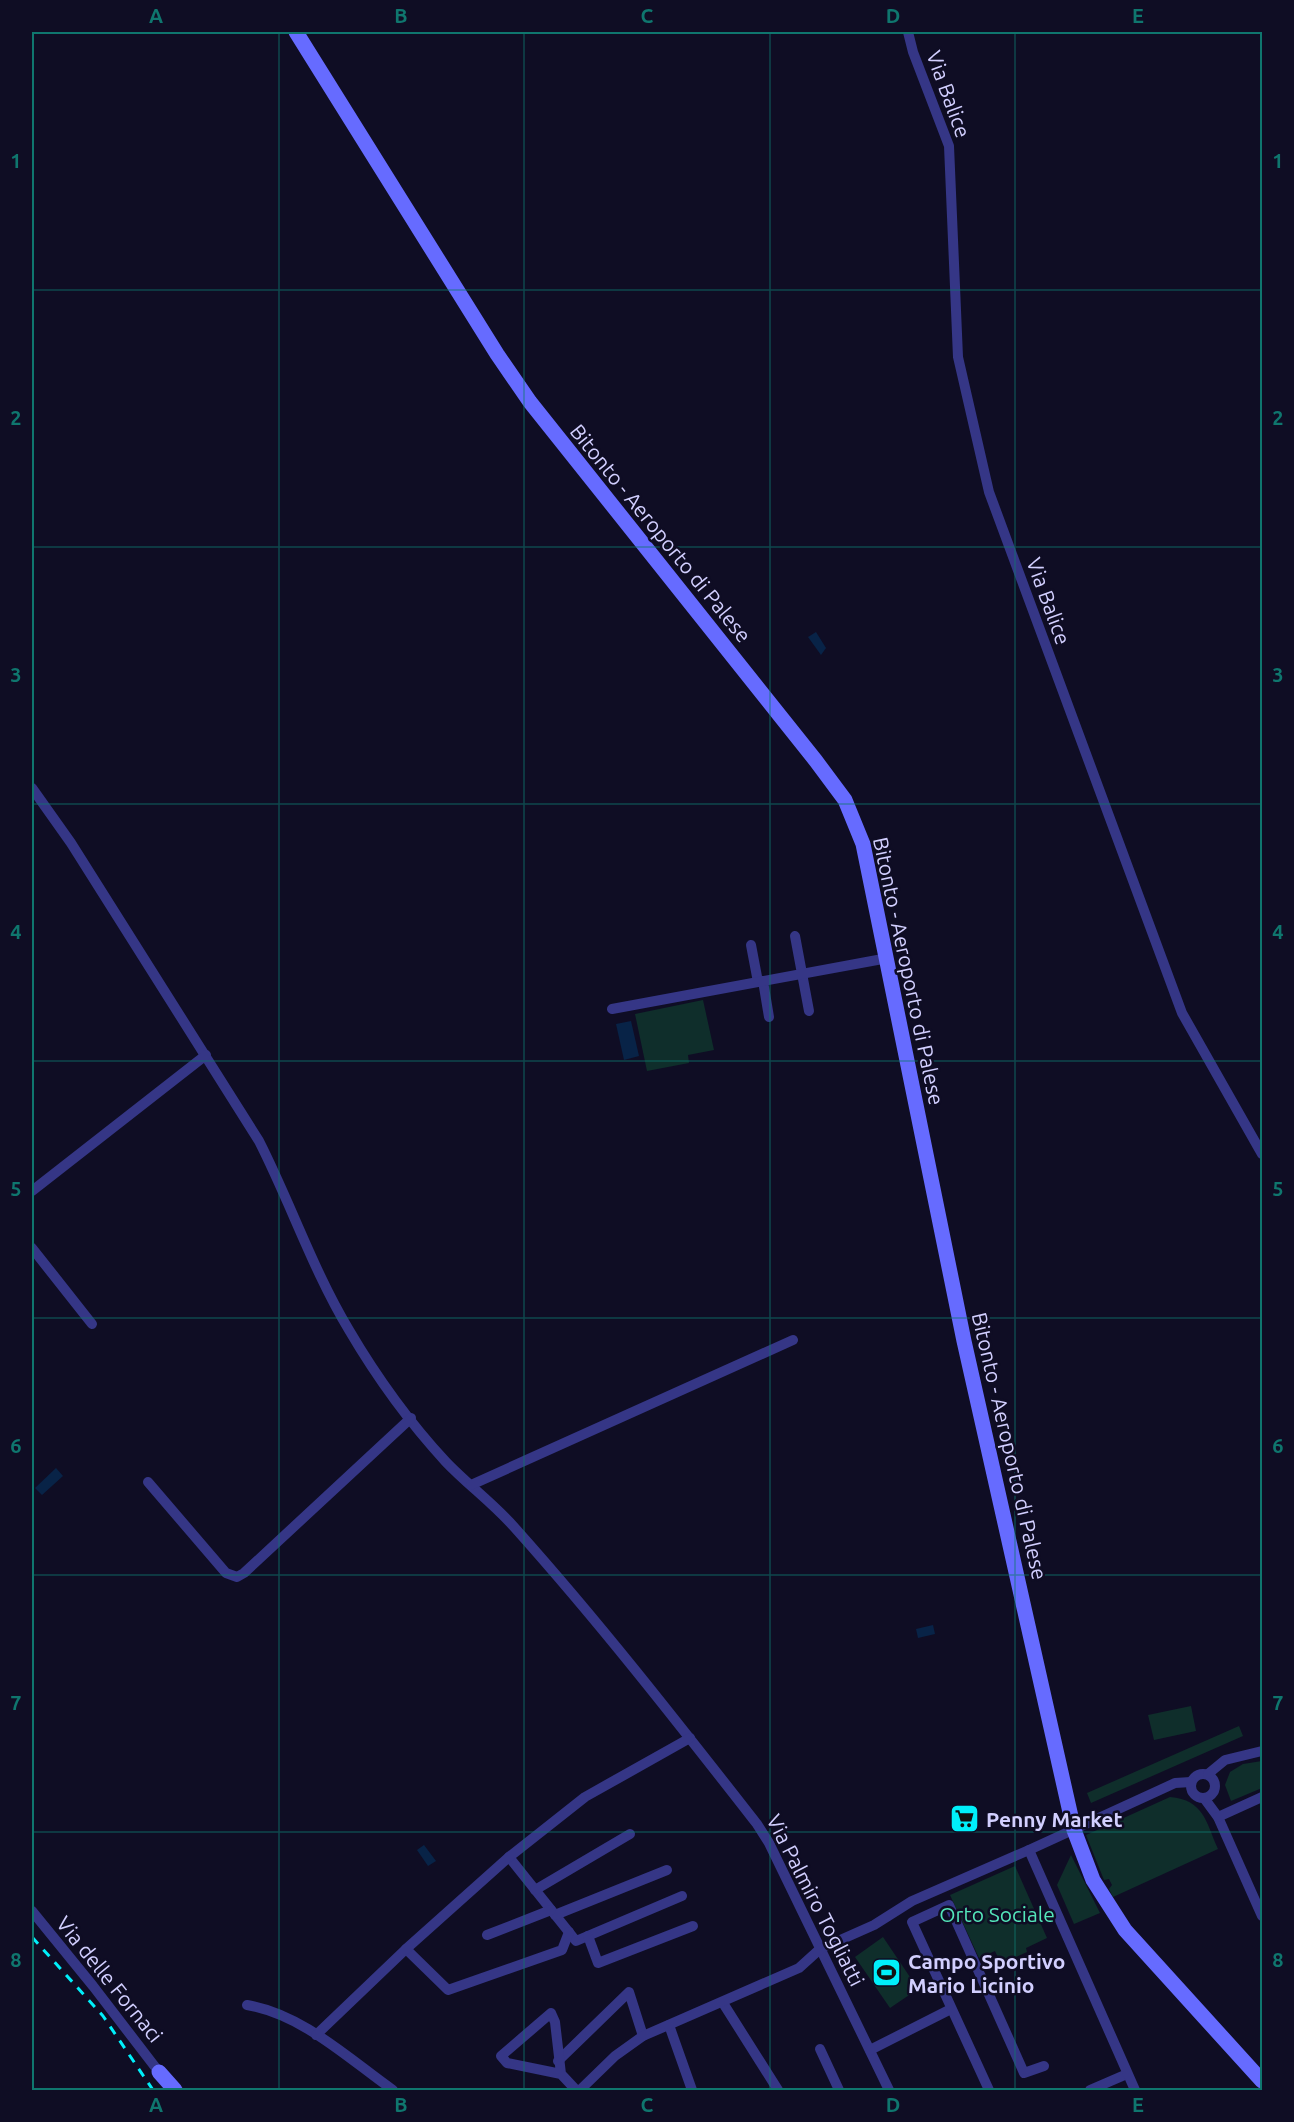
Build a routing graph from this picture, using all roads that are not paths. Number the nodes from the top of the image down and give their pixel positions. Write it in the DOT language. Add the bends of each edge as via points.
graph roads {
  1 [pos="296,32"];
  2 [pos="908,32"];
  3 [pos="32,788"];
  4 [pos="795,936"];
  5 [pos="751,945"];
  6 [pos="888,958"];
  7 [pos="802,974"];
  8 [pos="760,982"];
  9 [pos="612,1009"];
  10 [pos="809,1011"];
  11 [pos="769,1017"];
  12 [pos="206,1054"];
  13 [pos="1263,1154"];
  14 [pos="32,1191"];
  15 [pos="32,1248"];
  16 [pos="92,1324"];
  17 [pos="793,1340"];
  18 [pos="411,1418"];
  19 [pos="148,1482"];
  20 [pos="471,1485"];
  21 [pos="690,1738"];
  22 [pos="1263,1751"];
  23 [pos="1225,1760"];
  24 [pos="1208,1774"];
  25 [pos="1191,1782"];
  26 [pos="1214,1788"];
  27 [pos="1162,1789"];
  28 [pos="1199,1796"];
  29 [pos="1263,1797"];
  30 [pos="1218,1817"];
  31 [pos="1074,1830"];
  32 [pos="630,1834"];
  33 [pos="1029,1850"];
  34 [pos="509,1857"];
  35 [pos="667,1870"];
  36 [pos="535,1890"];
  37 [pos="682,1896"];
  38 [pos="32,1911"];
  39 [pos="553,1912"];
  40 [pos="1263,1916"];
  41 [pos="693,1926"];
  42 [pos="569,1932"];
  43 [pos="487,1935"];
  44 [pos="588,1936"];
  45 [pos="406,1949"];
  46 [pos="820,1949"];
  47 [pos="723,2003"];
  48 [pos="247,2005"];
  49 [pos="951,2009"];
  50 [pos="669,2025"];
  51 [pos="316,2035"];
  52 [pos="643,2036"];
  53 [pos="820,2049"];
  54 [pos="870,2050"];
  55 [pos="558,2061"];
  56 [pos="1044,2066"];
  57 [pos="159,2072"];
  58 [pos="561,2074"];
  59 [pos="1127,2074"];
  60 [pos="1263,2081"];
  61 [pos="175,2091"];
  62 [pos="393,2091"];
  63 [pos="578,2091"];
  64 [pos="692,2091"];
  65 [pos="778,2091"];
  66 [pos="839,2091"];
  67 [pos="889,2091"];
  68 [pos="989,2091"];
  69 [pos="1090,2091"];
  70 [pos="1135,2091"];
  1 -- 6 [label="main road, Bitonto - Aeroporto di Palese" via="530,402 845,800 863,844"];
  2 -- 13 [label="street, Via Balice" via="912,52 949,146 958,357 989,492 1182,1013"];
  3 -- 12 [label="street, Via Palmiro Togliatti"];
  4 -- 7 [label="street"];
  5 -- 8 [label="street"];
  6 -- 7 [label="street"];
  6 -- 31 [label="main road, Bitonto - Aeroporto di Palese" via="964,1341"];
  7 -- 8 [label="street"];
  7 -- 10 [label="street"];
  8 -- 9 [label="street"];
  8 -- 11 [label="street"];
  12 -- 14 [label="street"];
  12 -- 18 [label="street, Via Palmiro Togliatti" via="259,1141 317,1271 349,1331"];
  15 -- 16 [label="street"];
  17 -- 20 [label="street"];
  18 -- 19 [label="street" via="237,1577 226,1573"];
  18 -- 20 [label="street, Via Palmiro Togliatti" via="446,1462"];
  20 -- 21 [label="street, Via Palmiro Togliatti" via="513,1525 575,1596"];
  21 -- 34 [label="street" via="585,1797"];
  21 -- 46 [label="street, Via Palmiro Togliatti" via="769,1843"];
  22 -- 23 [label="street"];
  23 -- 24 [label="street"];
  23 -- 26 [label="street"];
  24 -- 25 [label="street" via="1196,1775"];
  24 -- 26 [label="street"];
  25 -- 27 [label="street"];
  25 -- 28 [label="street"];
  26 -- 28 [label="street"];
  26 -- 30 [label="street"];
  27 -- 28 [label="street"];
  27 -- 31 [label="street"];
  28 -- 30 [label="street"];
  29 -- 30 [label="street"];
  30 -- 40 [label="street"];
  31 -- 33 [label="street"];
  31 -- 60 [label="main road, Bitonto - Aeroporto di Palese" via="1093,1880 1125,1930"];
  32 -- 36 [label="street"];
  33 -- 46 [label="street" via="922,1897 874,1925"];
  33 -- 59 [label="street"];
  34 -- 36 [label="street"];
  34 -- 45 [label="street"];
  35 -- 39 [label="street"];
  36 -- 39 [label="street"];
  37 -- 44 [label="street"];
  38 -- 57 [label="street, Via delle Fornaci"];
  39 -- 42 [label="street"];
  39 -- 43 [label="street"];
  41 -- 44 [label="street" via="598,1963"];
  42 -- 44 [label="street" via="576,1941"];
  42 -- 45 [label="street" via="562,1950 448,1990"];
  45 -- 51 [label="street"];
  46 -- 47 [label="street" via="799,1968"];
  46 -- 54 [label="street, Via Palmiro Togliatti"];
  47 -- 50 [label="street"];
  47 -- 65 [label="street"];
  48 -- 51 [label="street" via="272,2009"];
  49 -- 54 [label="street"];
  49 -- 56 [label="street" via="912,1922 949,1905 1024,2073"];
  49 -- 68 [label="street"];
  50 -- 52 [label="street"];
  50 -- 64 [label="street"];
  51 -- 62 [label="street"];
  52 -- 55 [label="street" via="629,1992"];
  52 -- 63 [label="street"];
  53 -- 66 [label="street"];
  54 -- 67 [label="street, Via Palmiro Togliatti"];
  55 -- 58 [label="street"];
  55 -- 58 [label="street" via="551,2013 501,2056 507,2063"];
  57 -- 61 [label="main road"];
  58 -- 63 [label="street"];
  59 -- 69 [label="street"];
  59 -- 70 [label="street"];
}
